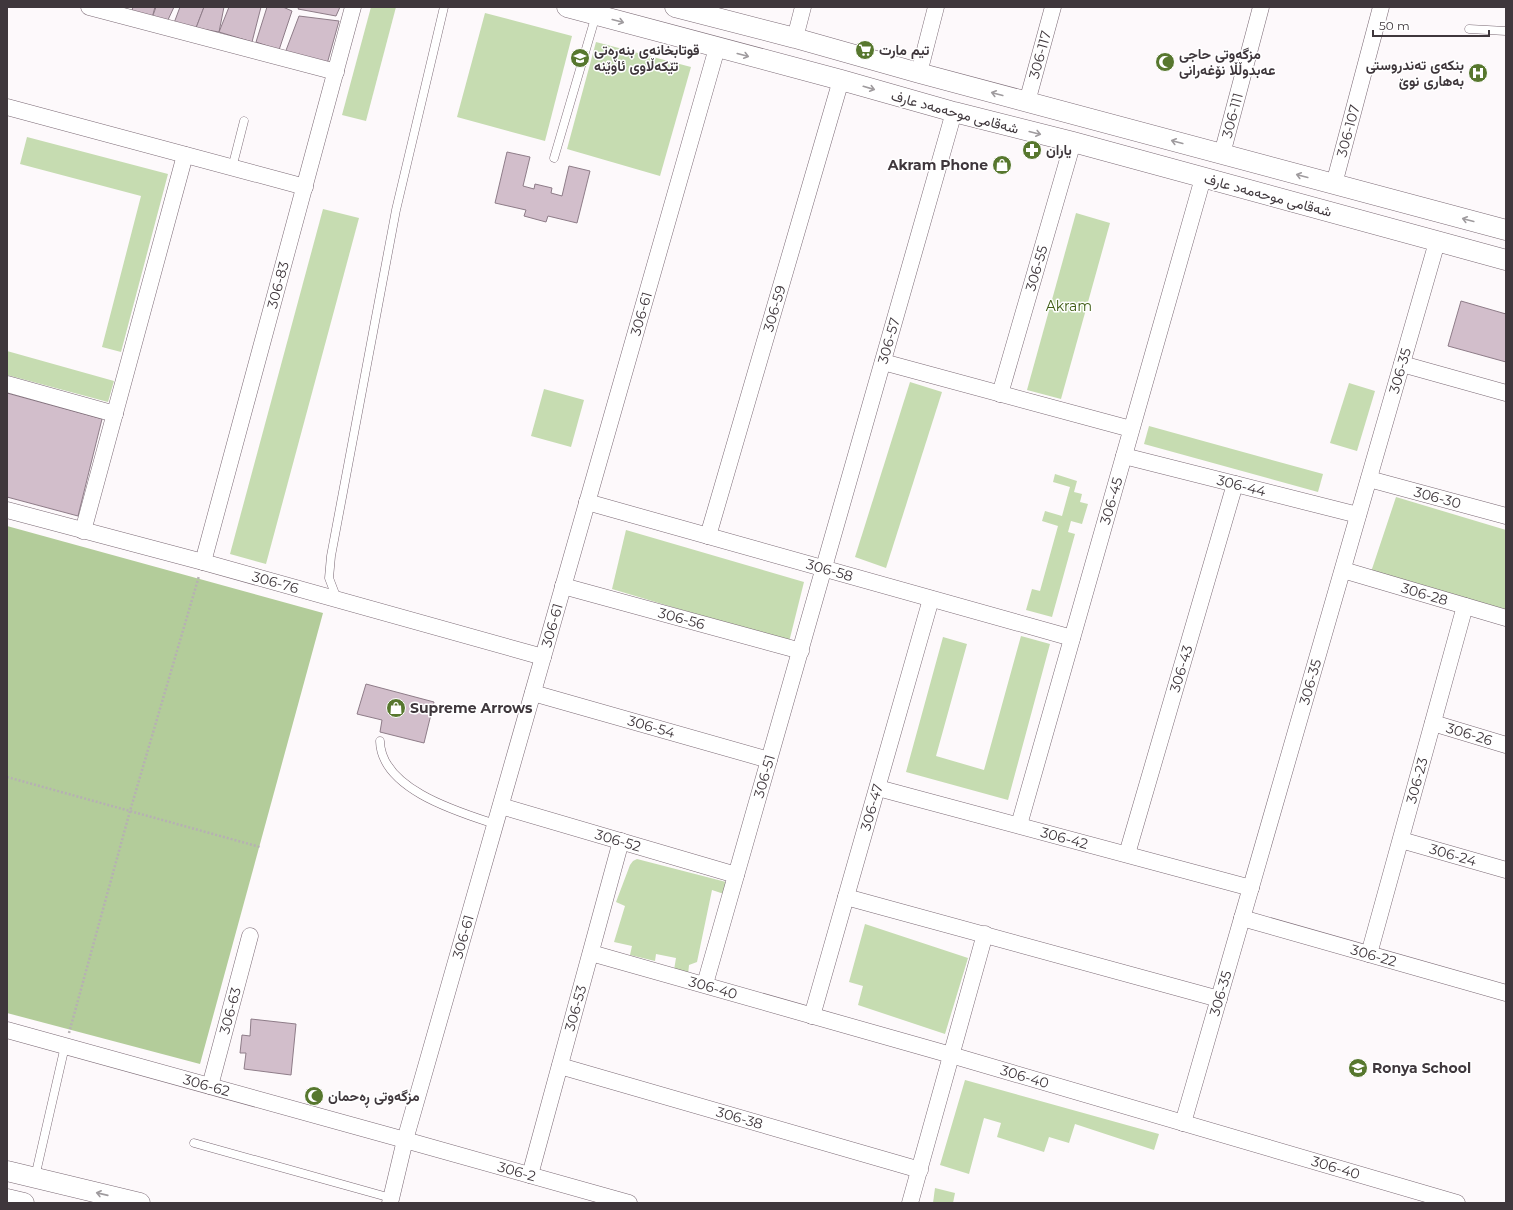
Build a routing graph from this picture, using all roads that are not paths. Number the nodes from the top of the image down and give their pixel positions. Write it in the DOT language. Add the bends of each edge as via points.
graph roads {
  1 [pos="89,7"];
  2 [pos="354,7"];
  3 [pos="444,7"];
  4 [pos="566,7"];
  5 [pos="674,7"];
  6 [pos="803,7"];
  7 [pos="936,7"];
  8 [pos="1053,7"];
  9 [pos="1261,7"];
  10 [pos="1381,7"];
  11 [pos="596,15"];
  12 [pos="1469,29"];
  13 [pos="1506,31"];
  14 [pos="795,38"];
  15 [pos="717,48"];
  16 [pos="336,72"];
  17 [pos="919,73"];
  18 [pos="841,80"];
  19 [pos="1027,102"];
  20 [pos="7,106"];
  21 [pos="954,112"];
  22 [pos="1094,120"];
  23 [pos="244,121"];
  24 [pos="1080,144"];
  25 [pos="1222,154"];
  26 [pos="185,155"];
  27 [pos="554,158"];
  28 [pos="232,168"];
  29 [pos="1203,178"];
  30 [pos="1334,184"];
  31 [pos="305,187"];
  32 [pos="1506,230"];
  33 [pos="1437,242"];
  34 [pos="1506,260"];
  35 [pos="883,362"];
  36 [pos="1402,364"];
  37 [pos="7,384"];
  38 [pos="1506,392"];
  39 [pos="1000,394"];
  40 [pos="115,414"];
  41 [pos="1131,430"];
  42 [pos="1124,456"];
  43 [pos="1369,479"];
  44 [pos="1235,484"];
  45 [pos="587,502"];
  46 [pos="7,510"];
  47 [pos="1358,515"];
  48 [pos="1506,516"];
  49 [pos="83,531"];
  50 [pos="708,536"];
  51 [pos="203,562"];
  52 [pos="824,568"];
  53 [pos="1343,570"];
  54 [pos="564,586"];
  55 [pos="931,599"];
  56 [pos="337,600"];
  57 [pos="1465,606"];
  58 [pos="1506,618"];
  59 [pos="1072,638"];
  60 [pos="801,651"];
  61 [pos="543,657"];
  62 [pos="533,693"];
  63 [pos="1433,723"];
  64 [pos="380,741"];
  65 [pos="1506,745"];
  66 [pos="769,760"];
  67 [pos="878,788"];
  68 [pos="500,806"];
  69 [pos="496,824"];
  70 [pos="1019,825"];
  71 [pos="1401,840"];
  72 [pos="621,841"];
  73 [pos="1127,854"];
  74 [pos="1506,870"];
  75 [pos="736,875"];
  76 [pos="1251,888"];
  77 [pos="846,897"];
  78 [pos="1242,918"];
  79 [pos="985,934"];
  80 [pos="250,936"];
  81 [pos="591,953"];
  82 [pos="1369,954"];
  83 [pos="705,984"];
  84 [pos="1506,993"];
  85 [pos="1219,999"];
  86 [pos="812,1016"];
  87 [pos="7,1030"];
  88 [pos="65,1046"];
  89 [pos="951,1055"];
  90 [pos="560,1066"];
  91 [pos="210,1086"];
  92 [pos="1183,1123"];
  93 [pos="405,1140"];
  94 [pos="194,1143"];
  95 [pos="920,1170"];
  96 [pos="7,1171"];
  97 [pos="530,1175"];
  98 [pos="35,1178"];
  99 [pos="391,1200"];
  100 [pos="140,1203"];
  101 [pos="629,1203"];
  102 [pos="910,1203"];
  103 [pos="1457,1203"];
  1 -- 16 [label="street"];
  2 -- 16 [label="street, 306-83"];
  3 -- 56 [label="lane" via="396,210 333,548 329,578"];
  4 -- 11 [label="street, شەقامی موحەمەد عارف"];
  5 -- 14 [label="street, شەقامی موحەمەد عارف"];
  6 -- 14 [label="street"];
  7 -- 17 [label="street"];
  8 -- 19 [label="street, 306-117"];
  9 -- 25 [label="street, 306-111"];
  10 -- 30 [label="street, 306-107"];
  11 -- 15 [label="street, شەقامی موحەمەد عارف, one-way"];
  11 -- 27 [label="lane"];
  12 -- 13 [label="lane"];
  14 -- 17 [label="street, شەقامی موحەمەد عارف"];
  15 -- 18 [label="street, شەقامی موحەمەد عارف, one-way"];
  15 -- 45 [label="street, 306-61"];
  16 -- 31 [label="street, 306-83"];
  19 -- 17 [label="street, شەقامی موحەمەد عارف, one-way"];
  18 -- 21 [label="street, شەقامی موحەمەد عارف, one-way"];
  18 -- 50 [label="street, 306-59"];
  19 -- 22 [label="street, شەقامی موحەمەد عارف"];
  20 -- 26 [label="street"];
  21 -- 24 [label="street, شەقامی موحەمەد عارف, one-way"];
  21 -- 35 [label="street, 306-57"];
  22 -- 24 [label="street"];
  25 -- 22 [label="street, شەقامی موحەمەد عارف, one-way"];
  23 -- 28 [label="lane"];
  24 -- 29 [label="street, شەقامی موحەمەد عارف"];
  24 -- 39 [label="street, 306-55"];
  30 -- 25 [label="street, شەقامی موحەمەد عارف, one-way"];
  26 -- 28 [label="street"];
  26 -- 40 [label="street"];
  28 -- 31 [label="street"];
  29 -- 33 [label="street, شەقامی موحەمەد عارف"];
  29 -- 41 [label="street, 306-45"];
  32 -- 30 [label="street, شەقامی موحەمەد عارف, one-way"];
  31 -- 51 [label="street, 306-83"];
  33 -- 34 [label="street, شەقامی موحەمەد عارف"];
  33 -- 36 [label="street, 306-35"];
  35 -- 39 [label="street"];
  35 -- 52 [label="street, 306-57"];
  36 -- 38 [label="street"];
  36 -- 43 [label="street, 306-35"];
  37 -- 40 [label="street"];
  39 -- 41 [label="street"];
  40 -- 49 [label="street"];
  41 -- 42 [label="street, 306-45"];
  42 -- 44 [label="street, 306-44"];
  42 -- 59 [label="street, 306-45"];
  43 -- 47 [label="street, 306-35"];
  43 -- 48 [label="street, 306-30"];
  44 -- 47 [label="street, 306-44"];
  44 -- 73 [label="street, 306-43"];
  45 -- 50 [label="street, 306-58"];
  45 -- 54 [label="street, 306-61"];
  46 -- 49 [label="street, 306-76"];
  47 -- 53 [label="street, 306-35"];
  49 -- 51 [label="street, 306-76"];
  50 -- 52 [label="street, 306-58"];
  51 -- 56 [label="street, 306-76"];
  52 -- 55 [label="street, 306-58"];
  52 -- 60 [label="street, 306-51"];
  53 -- 57 [label="street, 306-28"];
  53 -- 76 [label="street, 306-35"];
  54 -- 60 [label="street, 306-56"];
  54 -- 61 [label="street, 306-61"];
  55 -- 59 [label="street, 306-58"];
  55 -- 67 [label="street, 306-47"];
  56 -- 61 [label="street, 306-76"];
  57 -- 58 [label="street, 306-28"];
  57 -- 63 [label="street, 306-23"];
  59 -- 70 [label="street, 306-45"];
  60 -- 66 [label="street, 306-51"];
  61 -- 62 [label="street, 306-61"];
  62 -- 66 [label="street, 306-54"];
  62 -- 68 [label="street, 306-61"];
  63 -- 65 [label="street, 306-26"];
  63 -- 71 [label="street, 306-23"];
  64 -- 69 [label="lane" via="385,761 403,784 441,803"];
  66 -- 75 [label="street, 306-51"];
  67 -- 70 [label="street, 306-42"];
  67 -- 77 [label="street, 306-47"];
  68 -- 69 [label="street, 306-61"];
  68 -- 72 [label="street, 306-52"];
  69 -- 93 [label="street, 306-61"];
  70 -- 73 [label="street, 306-42"];
  71 -- 74 [label="street, 306-24"];
  71 -- 82 [label="street, 306-23"];
  72 -- 75 [label="street, 306-52"];
  72 -- 81 [label="street, 306-53"];
  73 -- 76 [label="street, 306-42"];
  75 -- 83 [label="street, 306-51"];
  76 -- 78 [label="street, 306-35"];
  77 -- 79 [label="street"];
  77 -- 86 [label="street, 306-47"];
  78 -- 82 [label="street, 306-22"];
  78 -- 85 [label="street, 306-35"];
  79 -- 85 [label="street"];
  79 -- 89 [label="street"];
  80 -- 91 [label="street, 306-63"];
  81 -- 83 [label="street, 306-40"];
  81 -- 90 [label="street, 306-53"];
  82 -- 84 [label="street, 306-22"];
  83 -- 86 [label="street, 306-40"];
  85 -- 92 [label="street, 306-35"];
  86 -- 89 [label="street, 306-40"];
  87 -- 88 [label="street, 306-62"];
  88 -- 91 [label="street, 306-62"];
  88 -- 98 [label="lane"];
  89 -- 92 [label="street, 306-40"];
  89 -- 95 [label="street"];
  90 -- 95 [label="street, 306-38"];
  90 -- 97 [label="street, 306-53"];
  91 -- 93 [label="street, 306-62"];
  92 -- 103 [label="street, 306-40"];
  93 -- 97 [label="street, 306-2"];
  93 -- 99 [label="street, 306-61"];
  94 -- 99 [label="lane"];
  95 -- 102 [label="street"];
  96 -- 98 [label="street"];
  97 -- 101 [label="street, 306-2"];
  100 -- 98 [label="street, one-way"];
}
